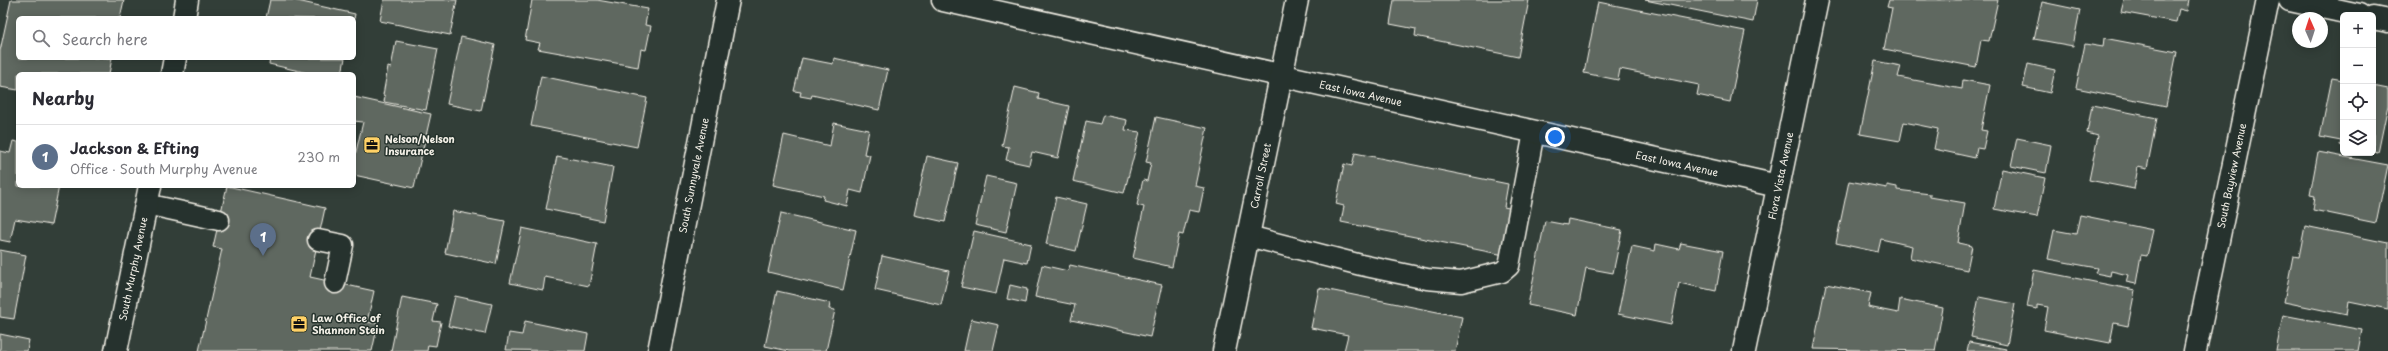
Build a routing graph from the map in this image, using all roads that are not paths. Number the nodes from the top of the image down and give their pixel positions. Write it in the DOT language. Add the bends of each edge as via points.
graph roads {
  1 [pos="187,0"];
  2 [pos="728,0"];
  3 [pos="943,0"];
  4 [pos="1298,0"];
  5 [pos="1817,0"];
  6 [pos="2268,0"];
  7 [pos="2290,0"];
  8 [pos="2345,12"];
  9 [pos="184,16"];
  10 [pos="2376,19"];
  11 [pos="2388,21"];
  12 [pos="176,60"];
  13 [pos="172,72"];
  14 [pos="1282,76"];
  15 [pos="1534,132"];
  16 [pos="1778,186"];
  17 [pos="148,195"];
  18 [pos="219,220"];
  19 [pos="1248,236"];
  20 [pos="318,240"];
  21 [pos="335,283"];
  22 [pos="116,351"];
  23 [pos="659,351"];
  24 [pos="1224,351"];
  25 [pos="1744,351"];
  26 [pos="2195,351"];
  1 -- 9 [label="street"];
  2 -- 23 [label="street, South Sunnyvale Avenue"];
  3 -- 14 [label="street, East Iowa Avenue"];
  4 -- 14 [label="street, Carroll Street"];
  5 -- 16 [label="street, Flora Vista Avenue"];
  6 -- 26 [label="street, South Bayview Avenue"];
  7 -- 8 [label="street"];
  10 -- 11 [label="street"];
  12 -- 13 [label="street"];
  14 -- 15 [label="street, East Iowa Avenue"];
  14 -- 19 [label="street, Carroll Street"];
  15 -- 16 [label="street, East Iowa Avenue"];
  15 -- 19 [label="lane" via="1509,266 1502,272 1461,282 1427,279 1361,266"];
  16 -- 25 [label="street, Flora Vista Avenue"];
  17 -- 18 [label="lane"];
  17 -- 22 [label="street, South Murphy Avenue"];
  19 -- 24 [label="street, Carroll Street"];
  20 -- 21 [label="lane" via="342,245"];
}
